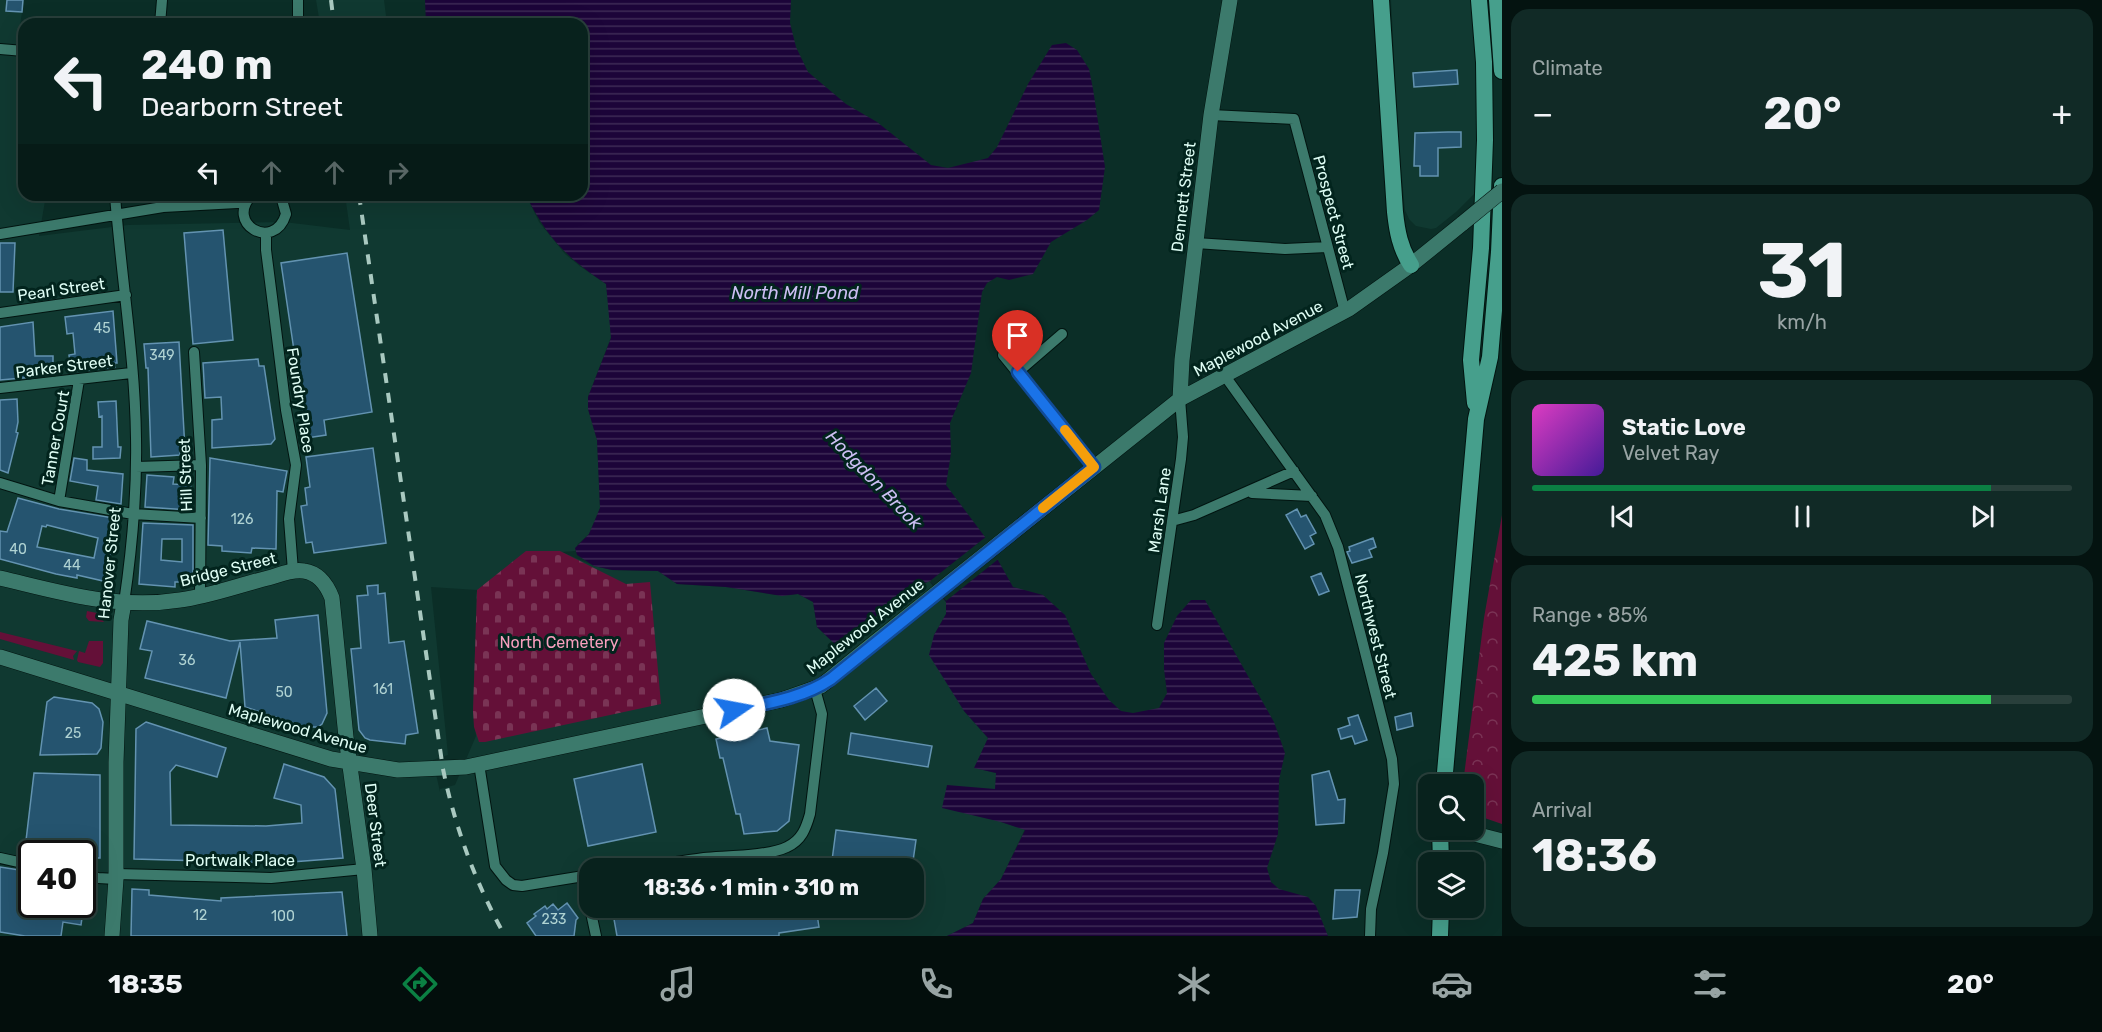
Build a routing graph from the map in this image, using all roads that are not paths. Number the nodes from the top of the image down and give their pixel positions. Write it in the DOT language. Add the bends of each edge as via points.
graph roads {
  1 [pos="162,0"];
  2 [pos="297,0"];
  3 [pos="1230,0"];
  4 [pos="1381,0"];
  5 [pos="1479,0"];
  6 [pos="1497,0"];
  7 [pos="160,18"];
  8 [pos="298,18"];
  9 [pos="0,49"];
  10 [pos="18,50"];
  11 [pos="1502,71"];
  12 [pos="1211,115"];
  13 [pos="1502,186"];
  14 [pos="1502,191"];
  15 [pos="115,201"];
  16 [pos="164,201"];
  17 [pos="242,201"];
  18 [pos="248,201"];
  19 [pos="282,201"];
  20 [pos="164,207"];
  21 [pos="116,216"];
  22 [pos="266,233"];
  23 [pos="0,234"];
  24 [pos="1196,243"];
  25 [pos="1327,247"];
  26 [pos="1411,266"];
  27 [pos="126,295"];
  28 [pos="1345,312"];
  29 [pos="0,313"];
  30 [pos="1062,334"];
  31 [pos="194,352"];
  32 [pos="1003,355"];
  33 [pos="1018,372"];
  34 [pos="131,373"];
  35 [pos="1225,375"];
  36 [pos="80,380"];
  37 [pos="0,388"];
  38 [pos="1180,399"];
  39 [pos="1476,418"];
  40 [pos="201,465"];
  41 [pos="136,467"];
  42 [pos="1094,467"];
  43 [pos="1294,471"];
  44 [pos="0,483"];
  45 [pos="1245,493"];
  46 [pos="1312,496"];
  47 [pos="59,501"];
  48 [pos="133,514"];
  49 [pos="201,518"];
  50 [pos="1172,521"];
  51 [pos="293,571"];
  52 [pos="0,578"];
  53 [pos="321,579"];
  54 [pos="200,597"];
  55 [pos="124,603"];
  56 [pos="1158,625"];
  57 [pos="0,657"];
  58 [pos="815,689"];
  59 [pos="119,694"];
  60 [pos="350,763"];
  61 [pos="479,764"];
  62 [pos="1445,774"];
  63 [pos="1484,836"];
  64 [pos="1502,841"];
  65 [pos="0,858"];
  66 [pos="701,858"];
  67 [pos="18,862"];
  68 [pos="364,869"];
  69 [pos="116,876"];
  70 [pos="579,877"];
  71 [pos="96,878"];
  72 [pos="592,918"];
  73 [pos="1441,918"];
  74 [pos="112,936"];
  75 [pos="370,936"];
  76 [pos="596,936"];
  77 [pos="1370,936"];
  78 [pos="1440,936"];
  1 -- 7 [label="street"];
  2 -- 8 [label="street"];
  3 -- 12 [label="street, Dennett Street"];
  4 -- 26 [label="main road" via="1395,212 1398,236"];
  5 -- 39 [label="main road" via="1485,140 1471,360"];
  6 -- 11 [label="main road"];
  9 -- 10 [label="street"];
  12 -- 24 [label="street, Dennett Street"];
  12 -- 25 [label="street, Prospect Street" via="1294,119"];
  13 -- 39 [label="main road" via="1490,357"];
  14 -- 26 [label="street, Maplewood Avenue, bridge"];
  15 -- 21 [label="street, Hanover Street"];
  16 -- 20 [label="street"];
  17 -- 20 [label="street"];
  18 -- 22 [label="street" via="243,213 248,226"];
  19 -- 22 [label="street" via="286,214 279,227"];
  20 -- 21 [label="street"];
  21 -- 23 [label="street"];
  21 -- 27 [label="street, Hanover Street"];
  22 -- 51 [label="street, Foundry Place" via="296,465 289,519"];
  24 -- 25 [label="street" via="1285,249"];
  24 -- 38 [label="street, Dennett Street"];
  25 -- 28 [label="street, Prospect Street"];
  26 -- 28 [label="street, Maplewood Avenue"];
  27 -- 29 [label="street, Pearl Street"];
  27 -- 34 [label="street, Hanover Street"];
  28 -- 35 [label="street, Maplewood Avenue"];
  30 -- 33 [label="street"];
  31 -- 40 [label="street, Hill Street"];
  32 -- 33 [label="street"];
  33 -- 42 [label="street"];
  34 -- 36 [label="street, Parker Street"];
  34 -- 41 [label="street, Hanover Street"];
  35 -- 38 [label="street, Maplewood Avenue"];
  35 -- 43 [label="street, Northwest Street"];
  36 -- 37 [label="street, Parker Street"];
  36 -- 47 [label="street, Tanner Court"];
  38 -- 42 [label="street, Maplewood Avenue"];
  38 -- 50 [label="street, Marsh Lane" via="1183,437"];
  39 -- 62 [label="main road"];
  40 -- 41 [label="street"];
  40 -- 49 [label="street, Hill Street"];
  41 -- 48 [label="street, Hanover Street"];
  42 -- 58 [label="street, Maplewood Avenue"];
  43 -- 45 [label="street"];
  43 -- 46 [label="street, Northwest Street"];
  44 -- 47 [label="street"];
  45 -- 46 [label="street"];
  45 -- 50 [label="street"];
  46 -- 77 [label="street, Northwest Street" via="1338,547 1392,759 1394,784 1371,909"];
  47 -- 48 [label="street"];
  48 -- 49 [label="street"];
  48 -- 55 [label="street, Hanover Street"];
  49 -- 54 [label="street, Hill Street"];
  50 -- 56 [label="street, Marsh Lane"];
  51 -- 53 [label="street, Bridge Street" via="309,572"];
  51 -- 54 [label="street, Bridge Street"];
  52 -- 55 [label="street, Bridge Street" via="84,598"];
  53 -- 60 [label="street, Deer Street" via="332,598"];
  54 -- 55 [label="street, Bridge Street"];
  55 -- 59 [label="street, Hanover Street"];
  57 -- 59 [label="street, Maplewood Avenue"];
  58 -- 61 [label="street, Maplewood Avenue" via="781,700"];
  58 -- 66 [label="street" via="822,714 807,828 785,848"];
  59 -- 60 [label="street, Maplewood Avenue"];
  59 -- 69 [label="street, Hanover Street"];
  60 -- 61 [label="street, Maplewood Avenue" via="398,770"];
  60 -- 68 [label="street, Deer Street"];
  61 -- 70 [label="street" via="492,858 500,874 513,885 522,886"];
  63 -- 64 [label="street"];
  65 -- 67 [label="street"];
  68 -- 69 [label="street, Portwalk Place" via="271,878"];
  68 -- 75 [label="street, Deer Street"];
  69 -- 71 [label="street, Portwalk Place"];
  69 -- 74 [label="street, Hanover Street"];
  72 -- 76 [label="street"];
  73 -- 78 [label="main road"];
}
